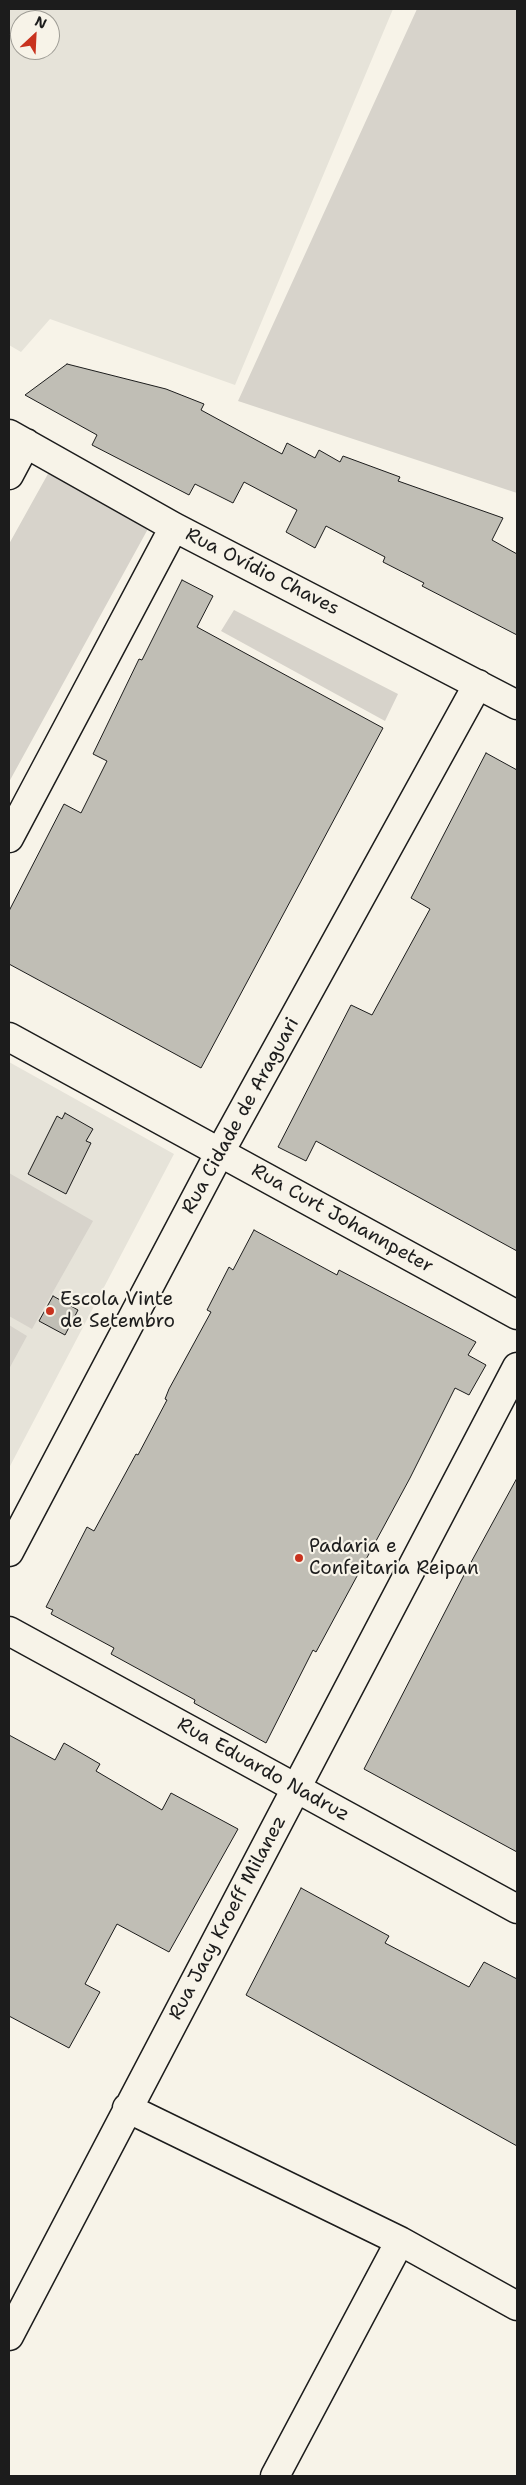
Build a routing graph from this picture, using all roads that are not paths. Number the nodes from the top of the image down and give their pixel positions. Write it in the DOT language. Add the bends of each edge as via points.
graph roads {
  1 [pos="17,439"];
  2 [pos="9,475"];
  3 [pos="174,527"];
  4 [pos="478,684"];
  5 [pos="517,705"];
  6 [pos="9,838"];
  7 [pos="9,1037"];
  8 [pos="220,1152"];
  9 [pos="517,1315"];
  10 [pos="517,1367"];
  11 [pos="9,1552"];
  12 [pos="9,1631"];
  13 [pos="298,1788"];
  14 [pos="517,1909"];
  15 [pos="127,2108"];
  16 [pos="400,2241"];
  17 [pos="517,2306"];
  18 [pos="9,2336"];
  19 [pos="275,2476"];
  1 -- 2 [label="street"];
  1 -- 3 [label="street, Rua Ovídio Chaves"];
  3 -- 4 [label="street, Rua Ovídio Chaves"];
  3 -- 6 [label="street"];
  4 -- 5 [label="street, Rua Ovídio Chaves"];
  4 -- 8 [label="street, Rua Cidade de Araguari"];
  7 -- 8 [label="street, Rua Curt Johannpeter"];
  8 -- 9 [label="street, Rua Curt Johannpeter"];
  8 -- 11 [label="street, Rua Cidade de Araguari"];
  10 -- 13 [label="street, Rua Jacy Kroeff Milanez"];
  12 -- 13 [label="street, Rua Eduardo Nadruz"];
  13 -- 14 [label="street, Rua Eduardo Nadruz"];
  13 -- 15 [label="street, Rua Jacy Kroeff Milanez"];
  15 -- 16 [label="street"];
  15 -- 18 [label="street, Rua Jacy Kroeff Milanez"];
  16 -- 17 [label="street"];
  16 -- 19 [label="street"];
}
